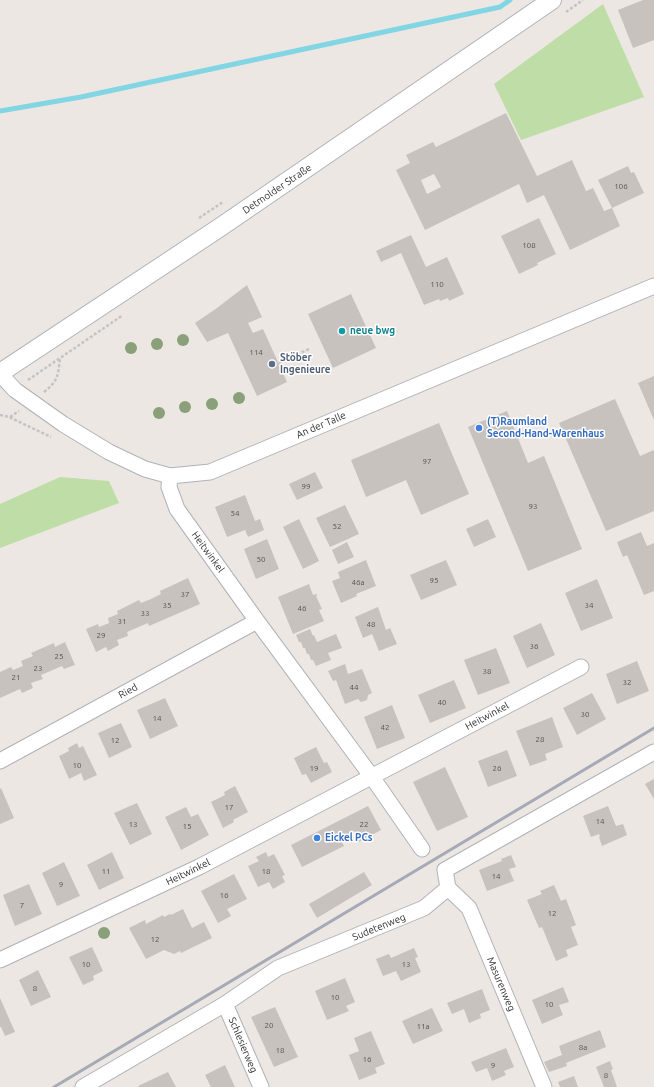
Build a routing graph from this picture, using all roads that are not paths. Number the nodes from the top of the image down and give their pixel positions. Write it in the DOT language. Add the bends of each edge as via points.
graph roads {
  1 [pos="552,0"];
  2 [pos="654,286"];
  3 [pos="0,374"];
  4 [pos="170,476"];
  5 [pos="257,621"];
  6 [pos="581,667"];
  7 [pos="654,752"];
  8 [pos="0,761"];
  9 [pos="372,777"];
  10 [pos="422,849"];
  11 [pos="448,888"];
  12 [pos="0,960"];
  13 [pos="225,1004"];
  14 [pos="83,1087"];
  15 [pos="261,1087"];
  16 [pos="544,1087"];
  1 -- 3 [label="street, Detmolder Straße" via="220,228"];
  2 -- 4 [label="street, An der Talle" via="210,472"];
  3 -- 4 [label="street, An der Talle" via="15,390 38,407 109,452 145,469"];
  4 -- 5 [label="street, Heitwinkel" via="169,487 177,509"];
  5 -- 8 [label="street, Ried"];
  5 -- 9 [label="street, Heitwinkel"];
  6 -- 9 [label="street, Heitwinkel"];
  7 -- 11 [label="street" via="445,870"];
  9 -- 10 [label="street, Heitwinkel"];
  9 -- 12 [label="street, Heitwinkel" via="199,867"];
  11 -- 13 [label="street, Sudetenweg" via="424,908 278,968"];
  11 -- 16 [label="street, Masurenweg" via="469,908"];
  13 -- 14 [label="street, Sudetenweg"];
  13 -- 15 [label="street, Schlesierweg"];
}
